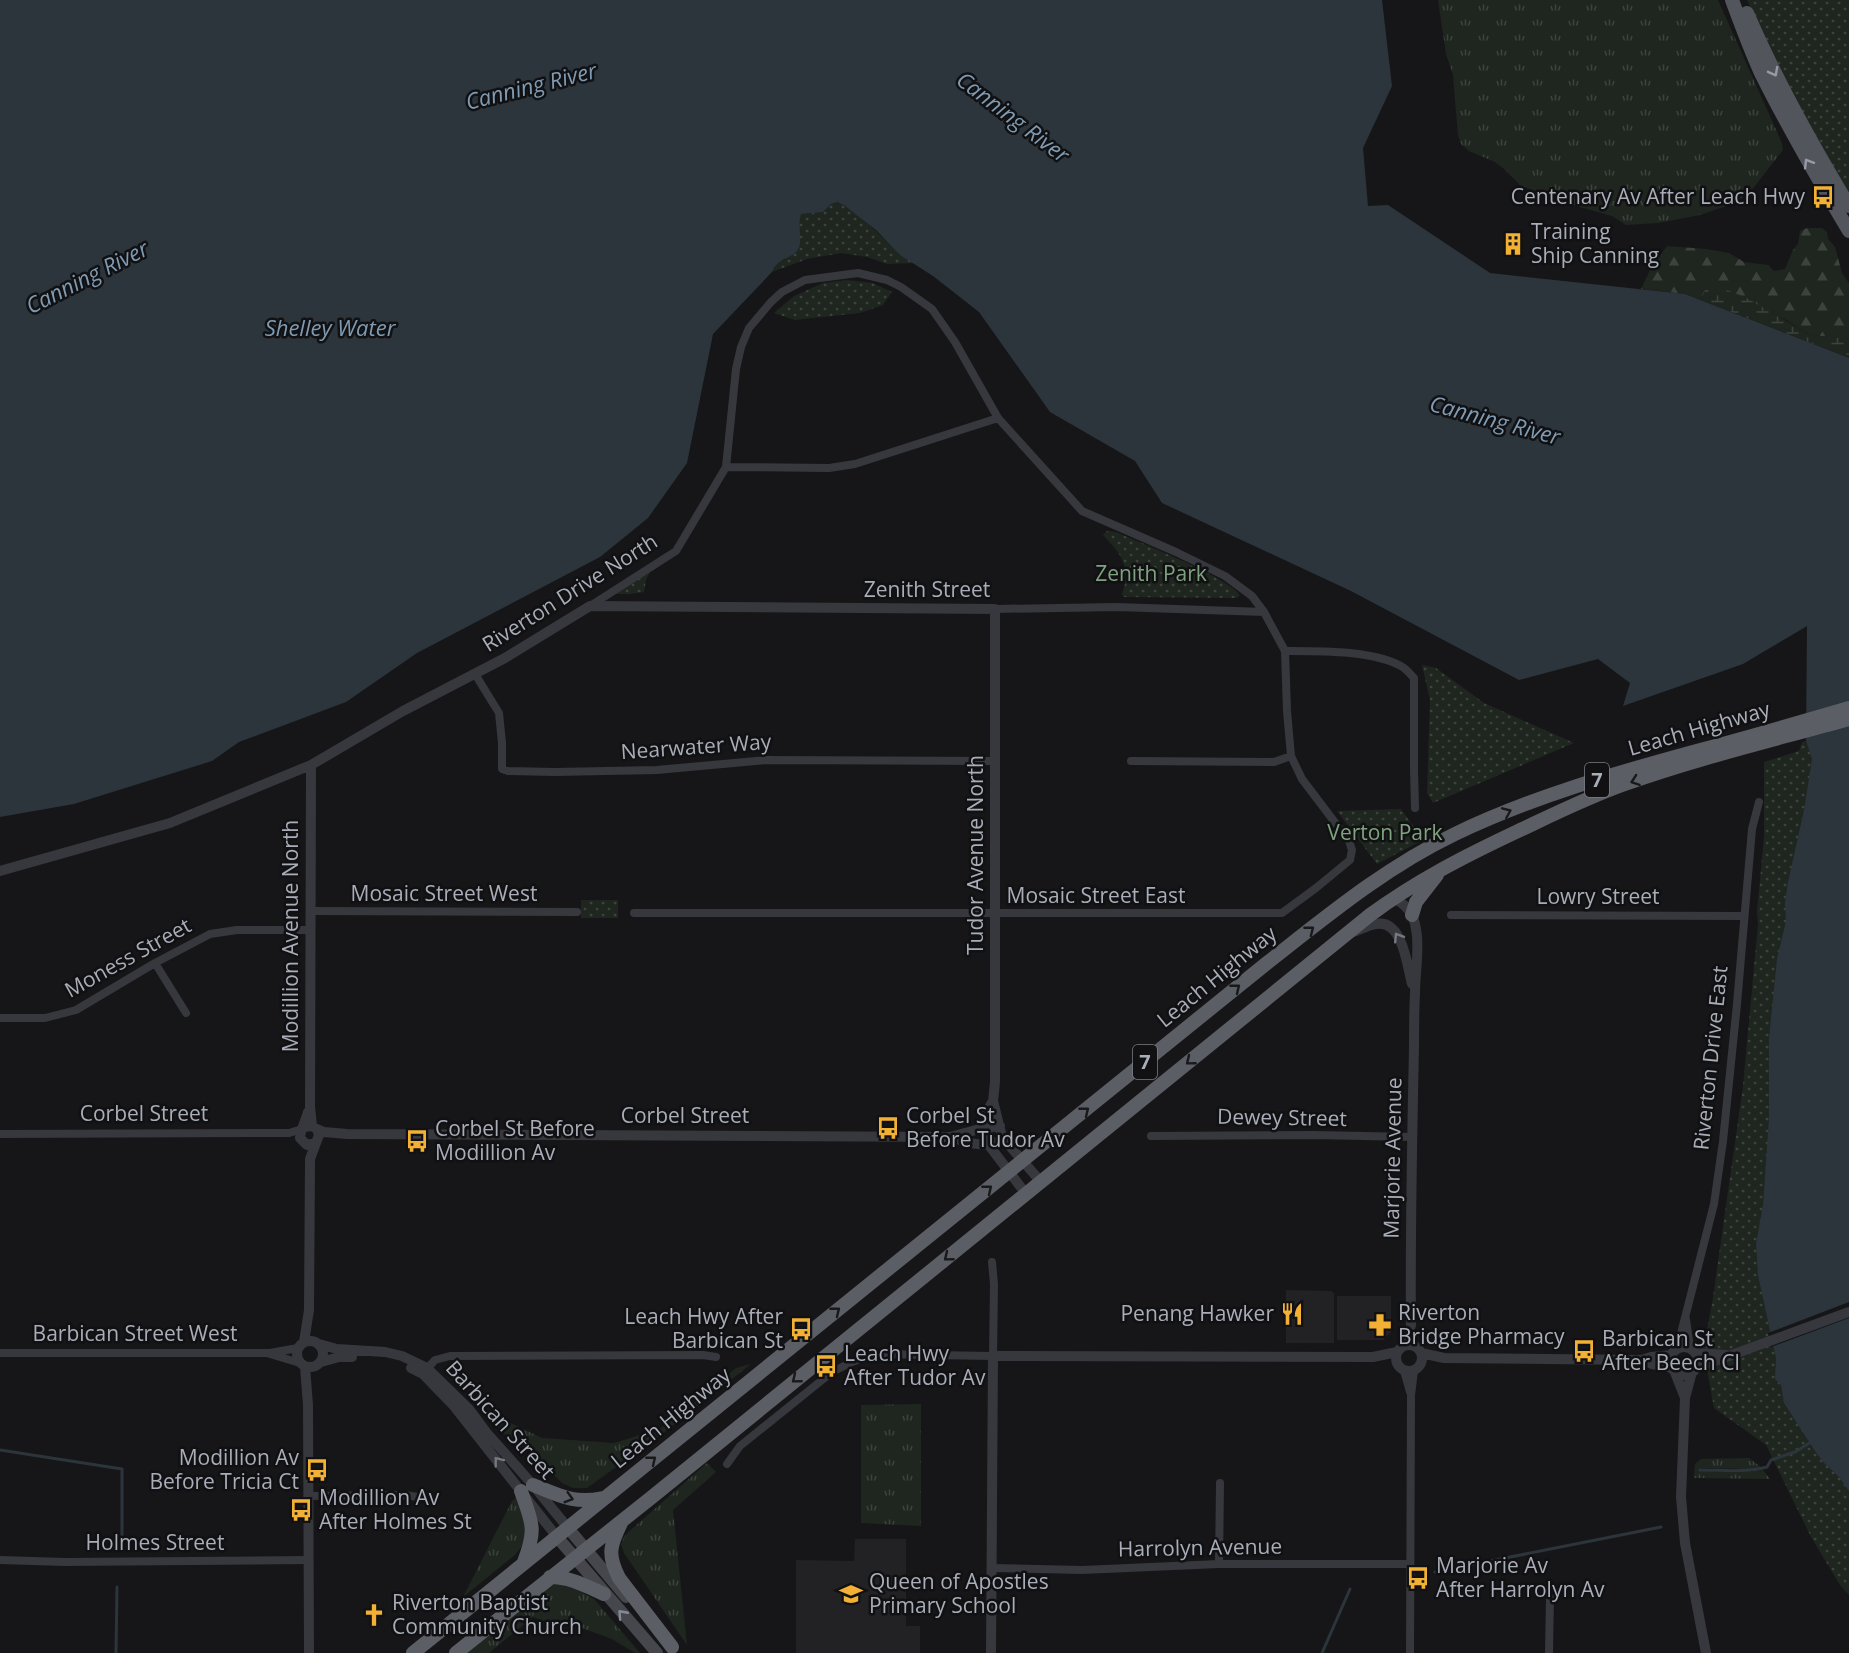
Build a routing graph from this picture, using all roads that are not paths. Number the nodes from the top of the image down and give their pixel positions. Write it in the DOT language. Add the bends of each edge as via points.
graph roads {
  1 [pos="1732,0"];
  2 [pos="1741,0"];
  3 [pos="1849,206"];
  4 [pos="1849,231"];
  5 [pos="998,418"];
  6 [pos="726,467"];
  7 [pos="590,606"];
  8 [pos="995,609"];
  9 [pos="1264,612"];
  10 [pos="1285,651"];
  11 [pos="475,674"];
  12 [pos="1849,708"];
  13 [pos="1849,719"];
  14 [pos="1747,742"];
  15 [pos="1291,756"];
  16 [pos="995,761"];
  17 [pos="1131,761"];
  18 [pos="311,765"];
  19 [pos="1759,802"];
  20 [pos="1415,808"];
  21 [pos="1444,867"];
  22 [pos="0,871"];
  23 [pos="1353,897"];
  24 [pos="1393,898"];
  25 [pos="311,911"];
  26 [pos="577,912"];
  27 [pos="634,913"];
  28 [pos="995,914"];
  29 [pos="1412,915"];
  30 [pos="1451,915"];
  31 [pos="1744,916"];
  32 [pos="310,930"];
  33 [pos="1345,935"];
  34 [pos="155,963"];
  35 [pos="1414,993"];
  36 [pos="186,1013"];
  37 [pos="0,1018"];
  38 [pos="993,1101"];
  39 [pos="987,1127"];
  40 [pos="1001,1132"];
  41 [pos="0,1134"];
  42 [pos="309,1135"];
  43 [pos="1151,1136"];
  44 [pos="950,1137"];
  45 [pos="1413,1137"];
  46 [pos="988,1144"];
  47 [pos="1023,1161"];
  48 [pos="1009,1173"];
  49 [pos="1041,1182"];
  50 [pos="1026,1194"];
  51 [pos="992,1262"];
  52 [pos="1849,1312"];
  53 [pos="1686,1315"];
  54 [pos="1411,1325"];
  55 [pos="309,1344"];
  56 [pos="1400,1349"];
  57 [pos="1693,1351"];
  58 [pos="1420,1352"];
  59 [pos="1674,1352"];
  60 [pos="0,1353"];
  61 [pos="270,1353"];
  62 [pos="1732,1355"];
  63 [pos="993,1356"];
  64 [pos="716,1357"];
  65 [pos="1373,1357"];
  66 [pos="1444,1358"];
  67 [pos="1641,1360"];
  68 [pos="310,1365"];
  69 [pos="1409,1368"];
  70 [pos="1673,1369"];
  71 [pos="1694,1370"];
  72 [pos="425,1371"];
  73 [pos="1684,1398"];
  74 [pos="727,1464"];
  75 [pos="1220,1483"];
  76 [pos="527,1488"];
  77 [pos="308,1496"];
  78 [pos="606,1497"];
  79 [pos="425,1498"];
  80 [pos="624,1519"];
  81 [pos="568,1528"];
  82 [pos="557,1538"];
  83 [pos="579,1554"];
  84 [pos="0,1560"];
  85 [pos="309,1560"];
  86 [pos="524,1563"];
  87 [pos="1219,1564"];
  88 [pos="1410,1564"];
  89 [pos="992,1568"];
  90 [pos="550,1577"];
  91 [pos="604,1594"];
  92 [pos="1550,1598"];
  93 [pos="675,1650"];
  94 [pos="309,1653"];
  95 [pos="413,1653"];
  96 [pos="456,1653"];
  97 [pos="657,1653"];
  98 [pos="991,1653"];
  99 [pos="1410,1653"];
  100 [pos="1549,1653"];
  101 [pos="1706,1653"];
  4 -- 1 [label="main road, one-way" via="1802,154 1760,70"];
  2 -- 3 [label="main road, one-way" via="1803,128"];
  5 -- 6 [label="street" via="855,464 829,468"];
  5 -- 6 [label="street, Riverton Drive North" via="932,309 887,280 858,273 832,275 805,280 782,292 749,328 736,369"];
  5 -- 9 [label="street, Riverton Drive North" via="1082,511 1225,576 1252,596"];
  6 -- 7 [label="street, Riverton Drive North" via="676,551"];
  7 -- 8 [label="street, Zenith Street"];
  7 -- 11 [label="street, Riverton Drive North"];
  8 -- 9 [label="street, Zenith Street" via="1117,607"];
  8 -- 16 [label="street, Tudor Avenue North"];
  9 -- 10 [label="street, Riverton Drive North"];
  10 -- 15 [label="street"];
  10 -- 20 [label="street" via="1359,654 1391,662 1414,678"];
  11 -- 16 [label="street, Nearwater Way" via="499,713 502,769 508,771 657,770 766,760"];
  11 -- 18 [label="street, Riverton Drive North"];
  12 -- 14 [label="highway, Leach Highway / 7"];
  13 -- 14 [label="highway, Leach Highway / 7"];
  14 -- 21 [label="highway, Leach Highway / 7, one-way" via="1623,785"];
  23 -- 14 [label="highway, Leach Highway / 7, one-way" via="1454,835 1515,808 1622,772"];
  15 -- 17 [label="street" via="1274,762"];
  15 -- 28 [label="street, Mosaic Street East" via="1352,850 1350,860 1282,913"];
  16 -- 28 [label="street, Tudor Avenue North"];
  18 -- 22 [label="street, Riverton Drive North" via="170,823"];
  18 -- 25 [label="street, Modillion Avenue North"];
  19 -- 31 [label="street, Riverton Drive East" via="1752,829"];
  21 -- 24 [label="highway, Leach Highway / 7"];
  21 -- 29 [label="highway" via="1416,902"];
  23 -- 24 [label="highway" via="1379,891"];
  47 -- 23 [label="highway, Leach Highway / 7, one-way"];
  24 -- 29 [label="street" via="1404,902"];
  24 -- 33 [label="highway, Leach Highway / 7"];
  25 -- 26 [label="street, Mosaic Street West"];
  25 -- 32 [label="street, Modillion Avenue North"];
  27 -- 28 [label="street, Mosaic Street East"];
  28 -- 38 [label="street, Tudor Avenue North"];
  29 -- 35 [label="street, Marjorie Avenue" via="1418,956"];
  30 -- 31 [label="street, Lowry Street"];
  31 -- 53 [label="street, Riverton Drive East" via="1721,1152 1713,1204"];
  32 -- 34 [label="street, Moness Street" via="210,934"];
  32 -- 42 [label="street, Modillion Avenue North"];
  35 -- 33 [label="street, Marjorie Avenue, one-way" via="1403,945 1393,929 1377,923"];
  33 -- 49 [label="highway, Leach Highway / 7, one-way"];
  34 -- 36 [label="street"];
  34 -- 37 [label="street, Moness Street" via="76,1010 45,1018"];
  35 -- 45 [label="street, Marjorie Avenue"];
  38 -- 39 [label="street, Tudor Avenue North" via="987,1111"];
  38 -- 40 [label="street, Tudor Avenue North"];
  39 -- 40 [label="street, Corbel Street"];
  39 -- 44 [label="street, Corbel Street"];
  39 -- 46 [label="street, Tudor Avenue North"];
  40 -- 46 [label="street"];
  40 -- 47 [label="street, Tudor Avenue North"];
  41 -- 42 [label="street, Corbel Street"];
  42 -- 44 [label="street, Corbel Street"];
  42 -- 55 [label="street, Modillion Avenue North"];
  43 -- 45 [label="street, Dewey Street"];
  44 -- 46 [label="street, Corbel Street"];
  45 -- 54 [label="street, Marjorie Avenue"];
  46 -- 48 [label="street"];
  47 -- 48 [label="highway, Leach Highway / 7"];
  47 -- 49 [label="street, Tudor Avenue North"];
  48 -- 50 [label="street"];
  78 -- 48 [label="highway, Leach Highway / 7, one-way"];
  49 -- 50 [label="highway, Leach Highway / 7"];
  50 -- 80 [label="highway, Leach Highway / 7, one-way"];
  51 -- 63 [label="street"];
  52 -- 62 [label="street"];
  53 -- 57 [label="street, Riverton Drive East"];
  53 -- 59 [label="street, Riverton Drive East"];
  54 -- 56 [label="street, Marjorie Avenue"];
  54 -- 58 [label="street, Marjorie Avenue"];
  55 -- 61 [label="street, Barbican Street West"];
  55 -- 68 [label="street" via="297,1356"];
  55 -- 68 [label="street" via="323,1355"];
  55 -- 72 [label="street, Barbican Street" via="386,1352 402,1356"];
  56 -- 58 [label="street" via="1414,1346"];
  56 -- 65 [label="street"];
  56 -- 69 [label="street, Marjorie Avenue" via="1395,1358"];
  57 -- 59 [label="street" via="1686,1347"];
  57 -- 62 [label="street"];
  57 -- 71 [label="street, Riverton Drive East" via="1698,1360"];
  58 -- 66 [label="street"];
  58 -- 69 [label="street, Marjorie Avenue" via="1422,1362"];
  59 -- 67 [label="street"];
  59 -- 70 [label="street, Riverton Drive East" via="1670,1360"];
  60 -- 61 [label="street, Barbican Street West"];
  61 -- 68 [label="street, Barbican Street West"];
  62 -- 71 [label="street"];
  63 -- 65 [label="street"];
  63 -- 74 [label="street" via="874,1354 852,1362 832,1372 740,1446"];
  63 -- 89 [label="street"];
  64 -- 72 [label="street" via="450,1356 435,1360"];
  65 -- 69 [label="street"];
  66 -- 67 [label="street"];
  66 -- 69 [label="street"];
  67 -- 70 [label="street"];
  68 -- 72 [label="street, Barbican Street" via="339,1357 375,1358"];
  68 -- 77 [label="street"];
  69 -- 88 [label="street, Marjorie Avenue"];
  70 -- 71 [label="street" via="1685,1375"];
  70 -- 73 [label="street, Riverton Drive East"];
  71 -- 73 [label="street, Riverton Drive East"];
  72 -- 76 [label="street, Barbican Street"];
  73 -- 101 [label="street, Riverton Drive East" via="1682,1516"];
  75 -- 87 [label="street"];
  76 -- 78 [label="highway, one-way" via="581,1501"];
  76 -- 81 [label="street, Barbican Street"];
  76 -- 82 [label="street, Barbican Street"];
  76 -- 86 [label="highway" via="533,1531"];
  77 -- 79 [label="street"];
  77 -- 85 [label="street"];
  78 -- 81 [label="highway, Leach Highway / 7"];
  80 -- 83 [label="highway, Leach Highway / 7"];
  80 -- 93 [label="highway" via="611,1544 613,1567"];
  81 -- 82 [label="highway, Leach Highway / 7"];
  81 -- 83 [label="main road"];
  82 -- 83 [label="main road"];
  82 -- 86 [label="highway, Leach Highway / 7"];
  83 -- 90 [label="highway, Leach Highway / 7"];
  83 -- 91 [label="main road"];
  83 -- 93 [label="main road"];
  84 -- 85 [label="street, Holmes Street"];
  85 -- 94 [label="street"];
  86 -- 95 [label="highway, Leach Highway / 7"];
  87 -- 88 [label="street, Harrolyn Avenue"];
  87 -- 89 [label="street, Harrolyn Avenue" via="1082,1570"];
  88 -- 99 [label="street, Marjorie Avenue"];
  89 -- 98 [label="street"];
  90 -- 91 [label="highway" via="564,1578"];
  90 -- 96 [label="highway, Leach Highway / 7"];
  97 -- 91 [label="main road, one-way"];
  92 -- 100 [label="street"];
}
